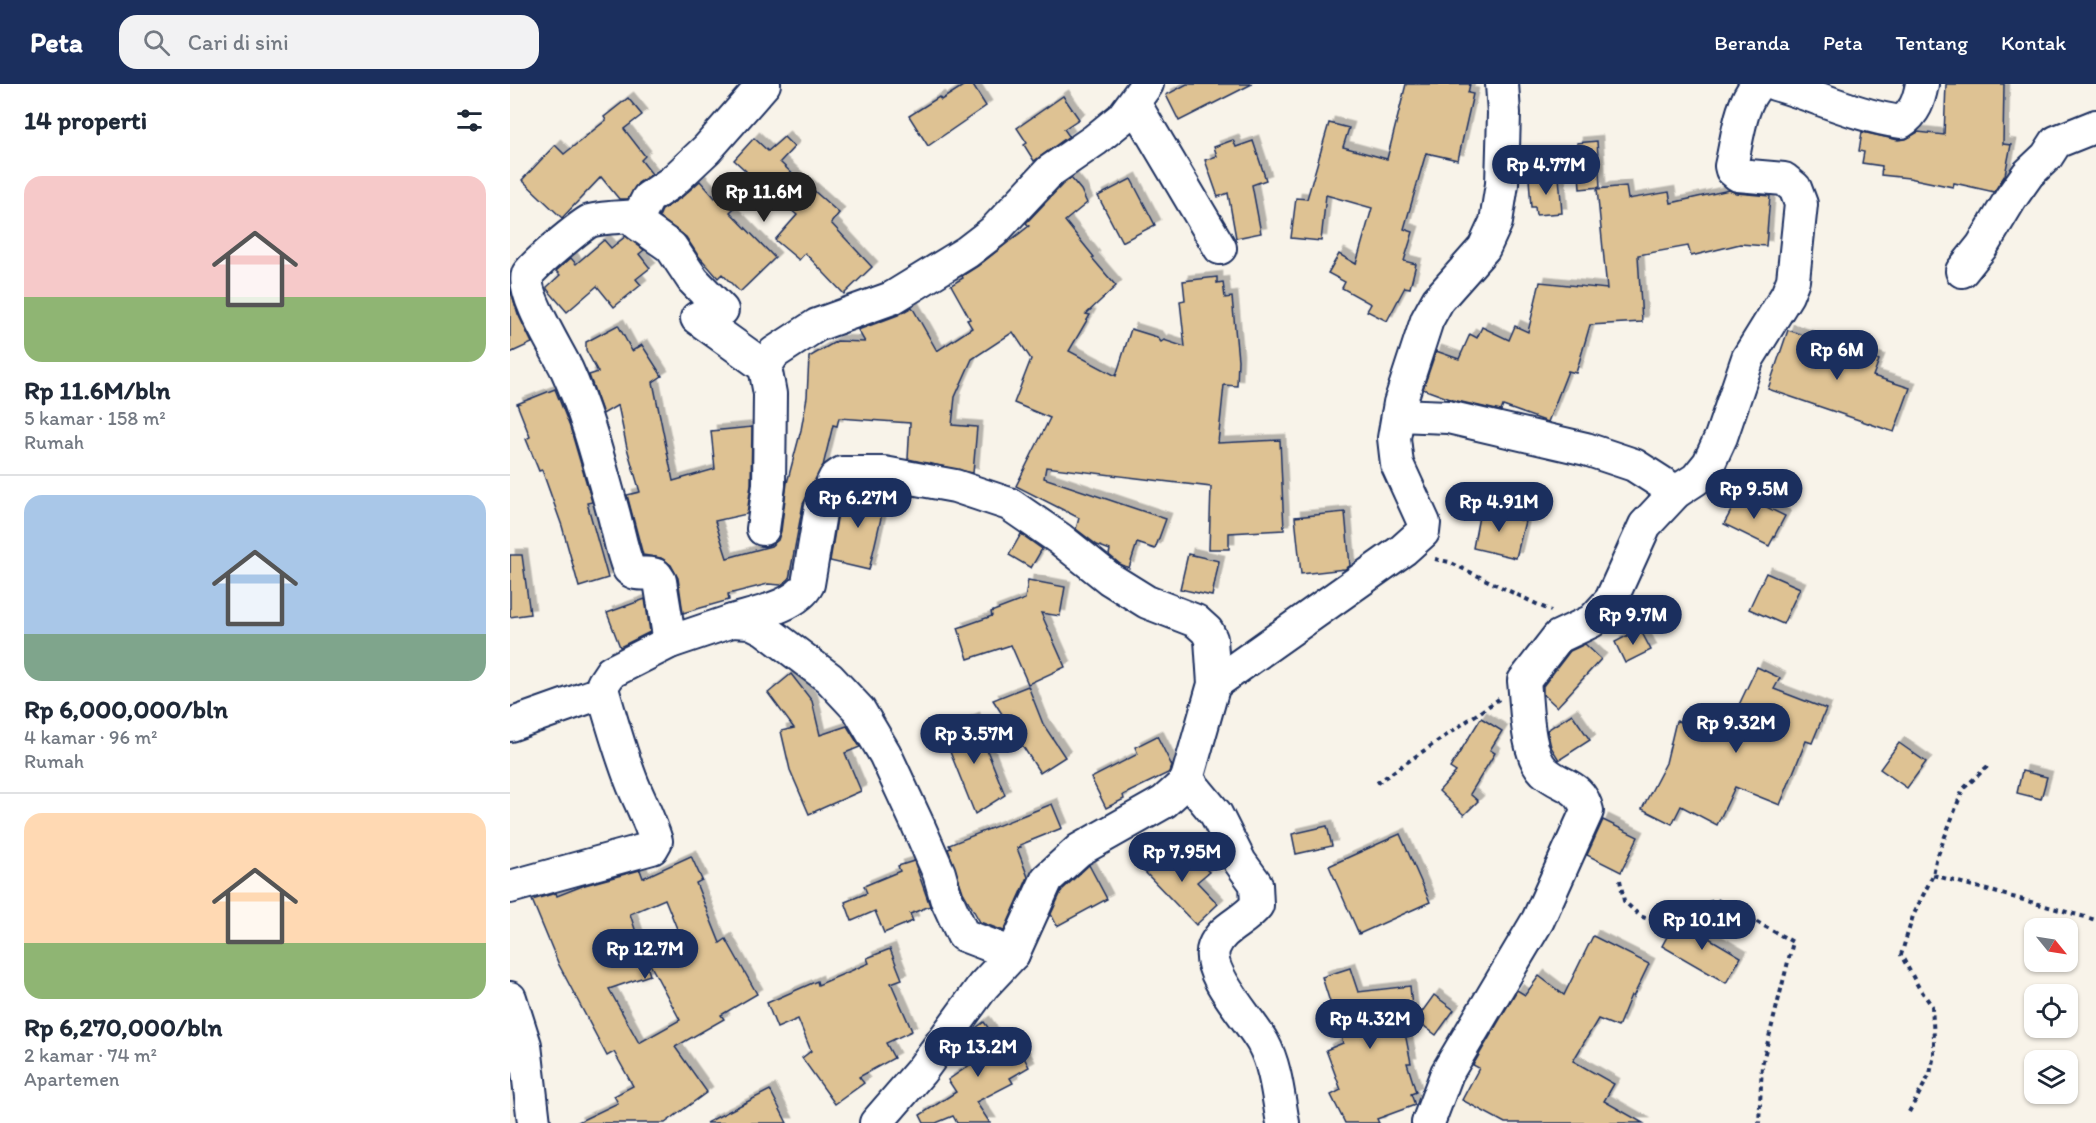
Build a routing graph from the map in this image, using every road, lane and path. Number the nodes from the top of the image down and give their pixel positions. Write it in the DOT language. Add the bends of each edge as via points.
graph roads {
  1 [pos="764,84"];
  2 [pos="1502,84"];
  3 [pos="1759,84"];
  4 [pos="1775,84"];
  5 [pos="1922,84"];
  6 [pos="1140,93"];
  7 [pos="2096,126"];
  8 [pos="639,216"];
  9 [pos="1220,248"];
  10 [pos="1962,271"];
  11 [pos="765,367"];
  12 [pos="1398,416"];
  13 [pos="1677,492"];
  14 [pos="763,529"];
  15 [pos="1403,550"];
  16 [pos="732,621"];
  17 [pos="1577,628"];
  18 [pos="670,642"];
  19 [pos="1524,681"];
  20 [pos="1214,684"];
  21 [pos="603,692"];
  22 [pos="510,725"];
  23 [pos="1989,765"];
  24 [pos="1187,779"];
  25 [pos="1377,783"];
  26 [pos="1933,875"];
  27 [pos="1620,880"];
  28 [pos="510,887"];
  29 [pos="2096,920"];
  30 [pos="1013,954"];
  31 [pos="510,998"];
  32 [pos="1908,1112"];
  33 [pos="525,1116"];
  34 [pos="876,1123"];
  35 [pos="1283,1123"];
  36 [pos="1428,1123"];
  37 [pos="1759,1123"];
  1 -- 8 [label="street" via="707,149 672,182 648,198"];
  2 -- 12 [label="street" via="1503,184 1496,222 1484,248 1438,300 1426,320"];
  3 -- 13 [label="street" via="1746,102 1731,166 1738,175 1784,179 1796,188 1801,204 1793,280 1748,358 1709,463 1696,479"];
  4 -- 5 [label="street" via="1901,122 1912,115"];
  6 -- 9 [label="street"];
  6 -- 11 [label="street" via="1122,118 1050,171 993,232 967,252 892,298 817,325 774,352"];
  7 -- 10 [label="street" via="2056,142 2028,174"];
  8 -- 11 [label="street" via="638,224 670,247 693,280 722,310 697,318"];
  8 -- 18 [label="street" via="590,221 534,265 527,283 586,420 629,569 639,574 649,572 660,581"];
  11 -- 14 [label="street" via="770,394 769,485"];
  12 -- 13 [label="street" via="1448,417 1586,449 1634,465"];
  12 -- 15 [label="street" via="1394,438 1397,464 1424,524 1423,532"];
  13 -- 17 [label="street" via="1645,525 1611,600 1592,621"];
  15 -- 17 [label="path" via="1449,562 1546,607"];
  15 -- 20 [label="street"];
  16 -- 18 [label="street"];
  16 -- 20 [label="street" via="792,600 805,589 821,507 835,478 842,473 884,473 955,486 1009,504 1110,579 1147,602 1196,621 1211,639"];
  16 -- 30 [label="street" via="750,622 764,629 846,694 885,754 963,935"];
  17 -- 19 [label="street" via="1558,637"];
  18 -- 21 [label="street" via="611,672"];
  19 -- 25 [label="path"];
  19 -- 36 [label="street" via="1532,749 1544,771 1579,793 1587,811 1538,920 1447,1073"];
  20 -- 24 [label="street"];
  21 -- 22 [label="street"];
  21 -- 28 [label="street" via="656,841 643,852"];
  23 -- 26 [label="path" via="1963,789"];
  24 -- 30 [label="street" via="1164,802 1065,860 1047,879"];
  24 -- 35 [label="street" via="1216,814 1256,884 1257,906 1218,938 1213,962 1220,980 1272,1061"];
  26 -- 29 [label="path"];
  26 -- 32 [label="path" via="1913,916 1901,954 1932,1006 1934,1038 1930,1074"];
  27 -- 37 [label="path" via="1624,901 1648,919 1663,922 1717,900 1793,942 1762,1065"];
  30 -- 34 [label="street" via="983,986 921,1071"];
  31 -- 33 [label="street" via="525,1045"];
}
